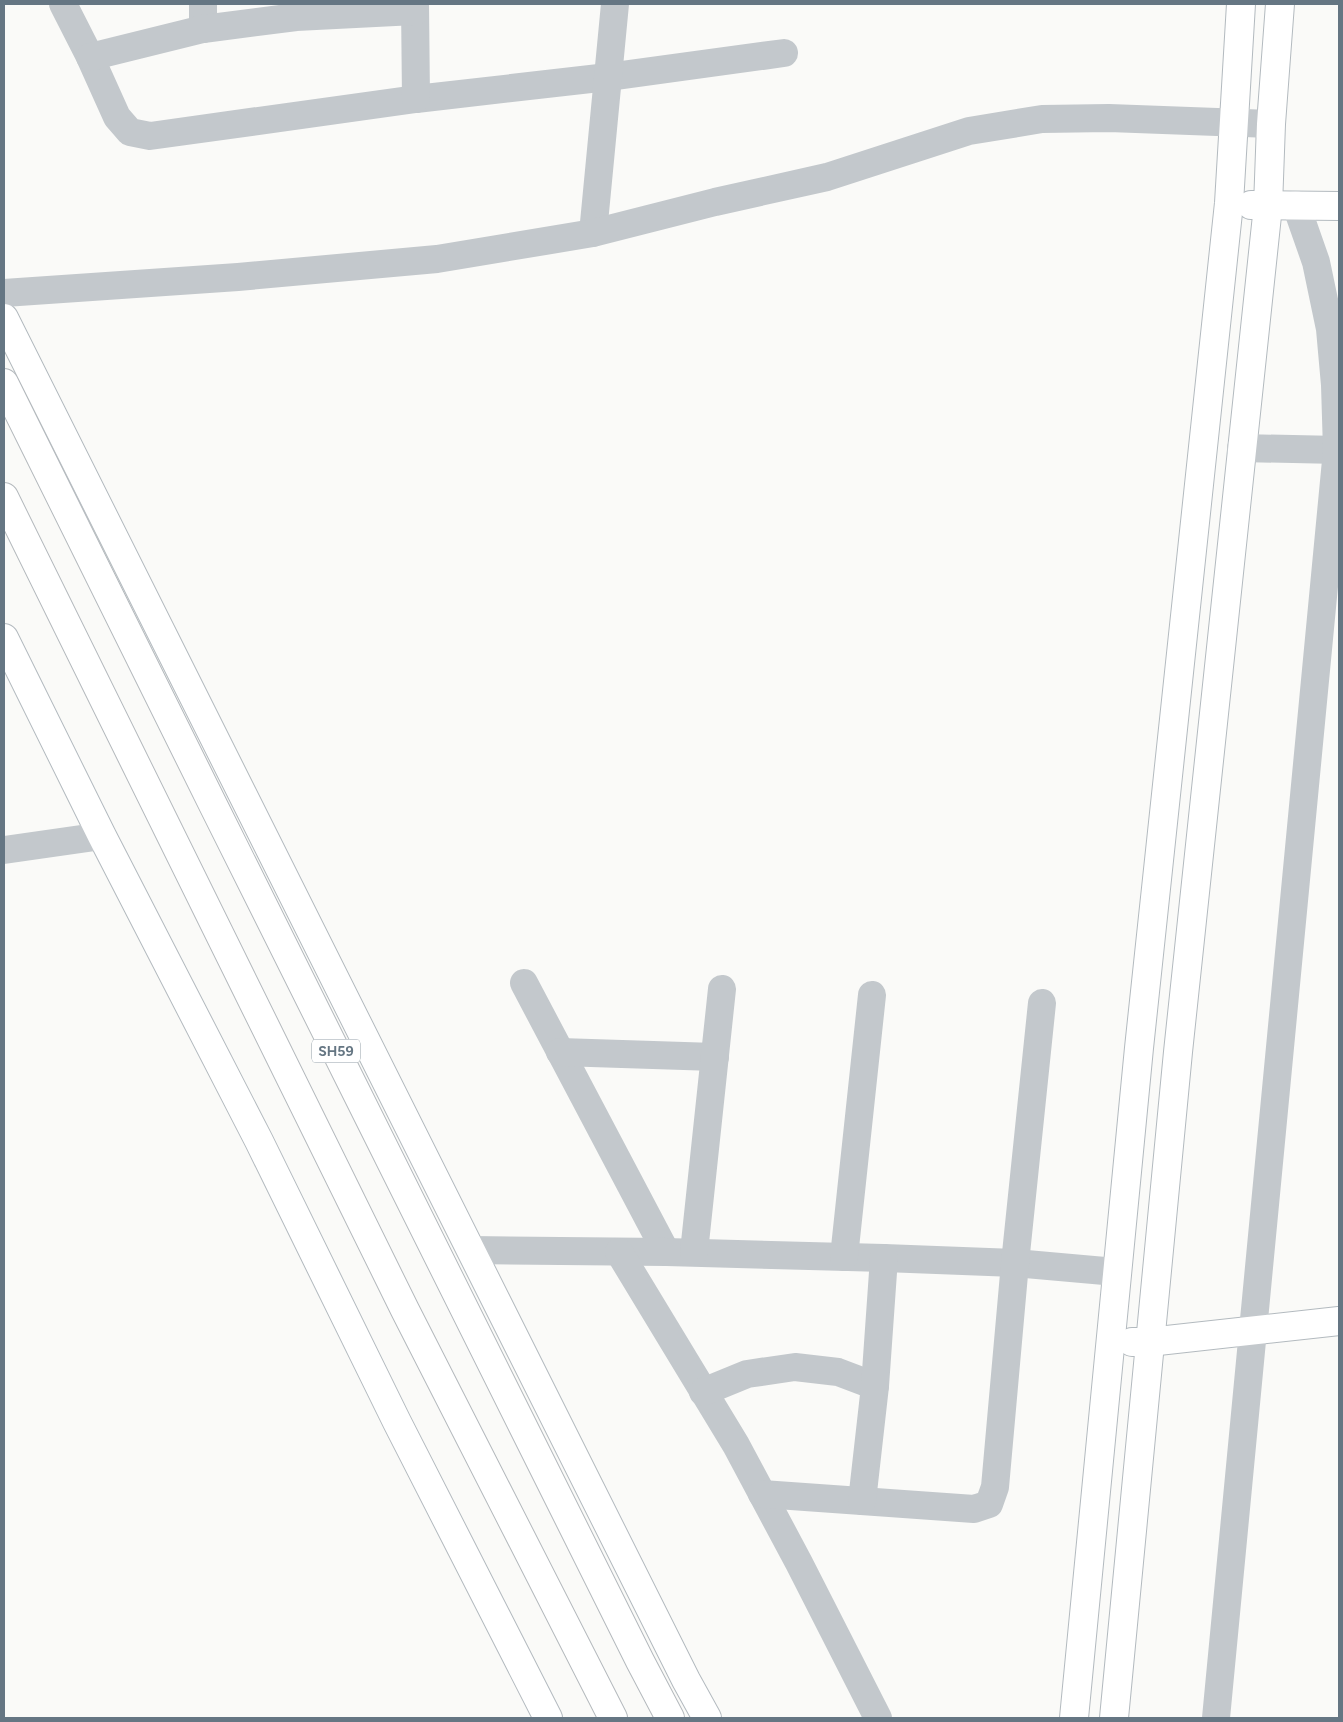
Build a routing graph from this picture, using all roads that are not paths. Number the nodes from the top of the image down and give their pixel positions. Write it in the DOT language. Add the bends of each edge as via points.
graph roads {
  1 [pos="63,4"];
  2 [pos="615,4"];
  3 [pos="1241,4"];
  4 [pos="1280,4"];
  5 [pos="415,7"];
  6 [pos="296,10"];
  7 [pos="203,16"];
  8 [pos="784,53"];
  9 [pos="90,57"];
  10 [pos="608,76"];
  11 [pos="416,99"];
  12 [pos="1232,122"];
  13 [pos="1271,124"];
  14 [pos="1228,203"];
  15 [pos="1296,205"];
  16 [pos="1268,206"];
  17 [pos="1339,206"];
  18 [pos="593,233"];
  19 [pos="4,293"];
  20 [pos="4,318"];
  21 [pos="4,383"];
  22 [pos="1241,448"];
  23 [pos="1338,450"];
  24 [pos="4,497"];
  25 [pos="4,638"];
  26 [pos="102,836"];
  27 [pos="4,850"];
  28 [pos="524,984"];
  29 [pos="722,989"];
  30 [pos="872,995"];
  31 [pos="1042,1003"];
  32 [pos="560,1052"];
  33 [pos="715,1057"];
  34 [pos="471,1250"];
  35 [pos="619,1252"];
  36 [pos="666,1252"];
  37 [pos="694,1252"];
  38 [pos="844,1257"];
  39 [pos="884,1258"];
  40 [pos="1015,1263"];
  41 [pos="1116,1272"];
  42 [pos="1339,1321"];
  43 [pos="1251,1330"];
  44 [pos="1149,1342"];
  45 [pos="1110,1343"];
  46 [pos="875,1386"];
  47 [pos="704,1392"];
  48 [pos="762,1494"];
  49 [pos="862,1502"];
  50 [pos="548,1718"];
  51 [pos="613,1718"];
  52 [pos="670,1718"];
  53 [pos="707,1718"];
  54 [pos="878,1718"];
  55 [pos="1074,1718"];
  56 [pos="1114,1718"];
  57 [pos="1216,1718"];
  1 -- 9 [label="street"];
  2 -- 10 [label="street"];
  3 -- 12 [label="main road"];
  4 -- 13 [label="main road"];
  5 -- 6 [label="street"];
  5 -- 11 [label="street"];
  6 -- 7 [label="street"];
  7 -- 9 [label="street"];
  8 -- 10 [label="street"];
  9 -- 11 [label="street" via="117,117 130,132 150,136"];
  10 -- 11 [label="street"];
  10 -- 18 [label="street"];
  12 -- 13 [label="street"];
  12 -- 14 [label="main road"];
  12 -- 18 [label="street" via="1042,119 969,131 827,177"];
  13 -- 16 [label="main road"];
  14 -- 16 [label="main road"];
  14 -- 41 [label="main road"];
  15 -- 16 [label="main road"];
  15 -- 17 [label="main road"];
  15 -- 23 [label="street" via="1316,262 1330,329"];
  16 -- 22 [label="main road"];
  18 -- 19 [label="street" via="437,259 238,278"];
  20 -- 34 [label="main road"];
  21 -- 52 [label="main road, SH59"];
  22 -- 23 [label="street"];
  22 -- 44 [label="main road"];
  23 -- 43 [label="street"];
  24 -- 51 [label="main road" via="405,1310"];
  25 -- 26 [label="main road"];
  26 -- 27 [label="street"];
  26 -- 50 [label="main road"];
  28 -- 32 [label="street"];
  29 -- 33 [label="street"];
  30 -- 38 [label="street"];
  31 -- 40 [label="street"];
  32 -- 33 [label="street"];
  32 -- 36 [label="street"];
  33 -- 37 [label="street"];
  34 -- 35 [label="street"];
  34 -- 53 [label="main road"];
  35 -- 36 [label="street"];
  35 -- 47 [label="street"];
  36 -- 37 [label="street"];
  37 -- 38 [label="street"];
  38 -- 39 [label="street"];
  39 -- 40 [label="street"];
  39 -- 46 [label="street"];
  40 -- 41 [label="street"];
  40 -- 49 [label="street" via="995,1487 989,1504 974,1509"];
  41 -- 45 [label="main road"];
  42 -- 43 [label="main road"];
  43 -- 44 [label="main road"];
  43 -- 57 [label="street"];
  44 -- 45 [label="main road"];
  44 -- 56 [label="main road"];
  45 -- 55 [label="main road"];
  46 -- 47 [label="street" via="838,1372 795,1367 747,1374"];
  46 -- 49 [label="street"];
  47 -- 48 [label="street"];
  48 -- 49 [label="street"];
  48 -- 54 [label="street"];
}
